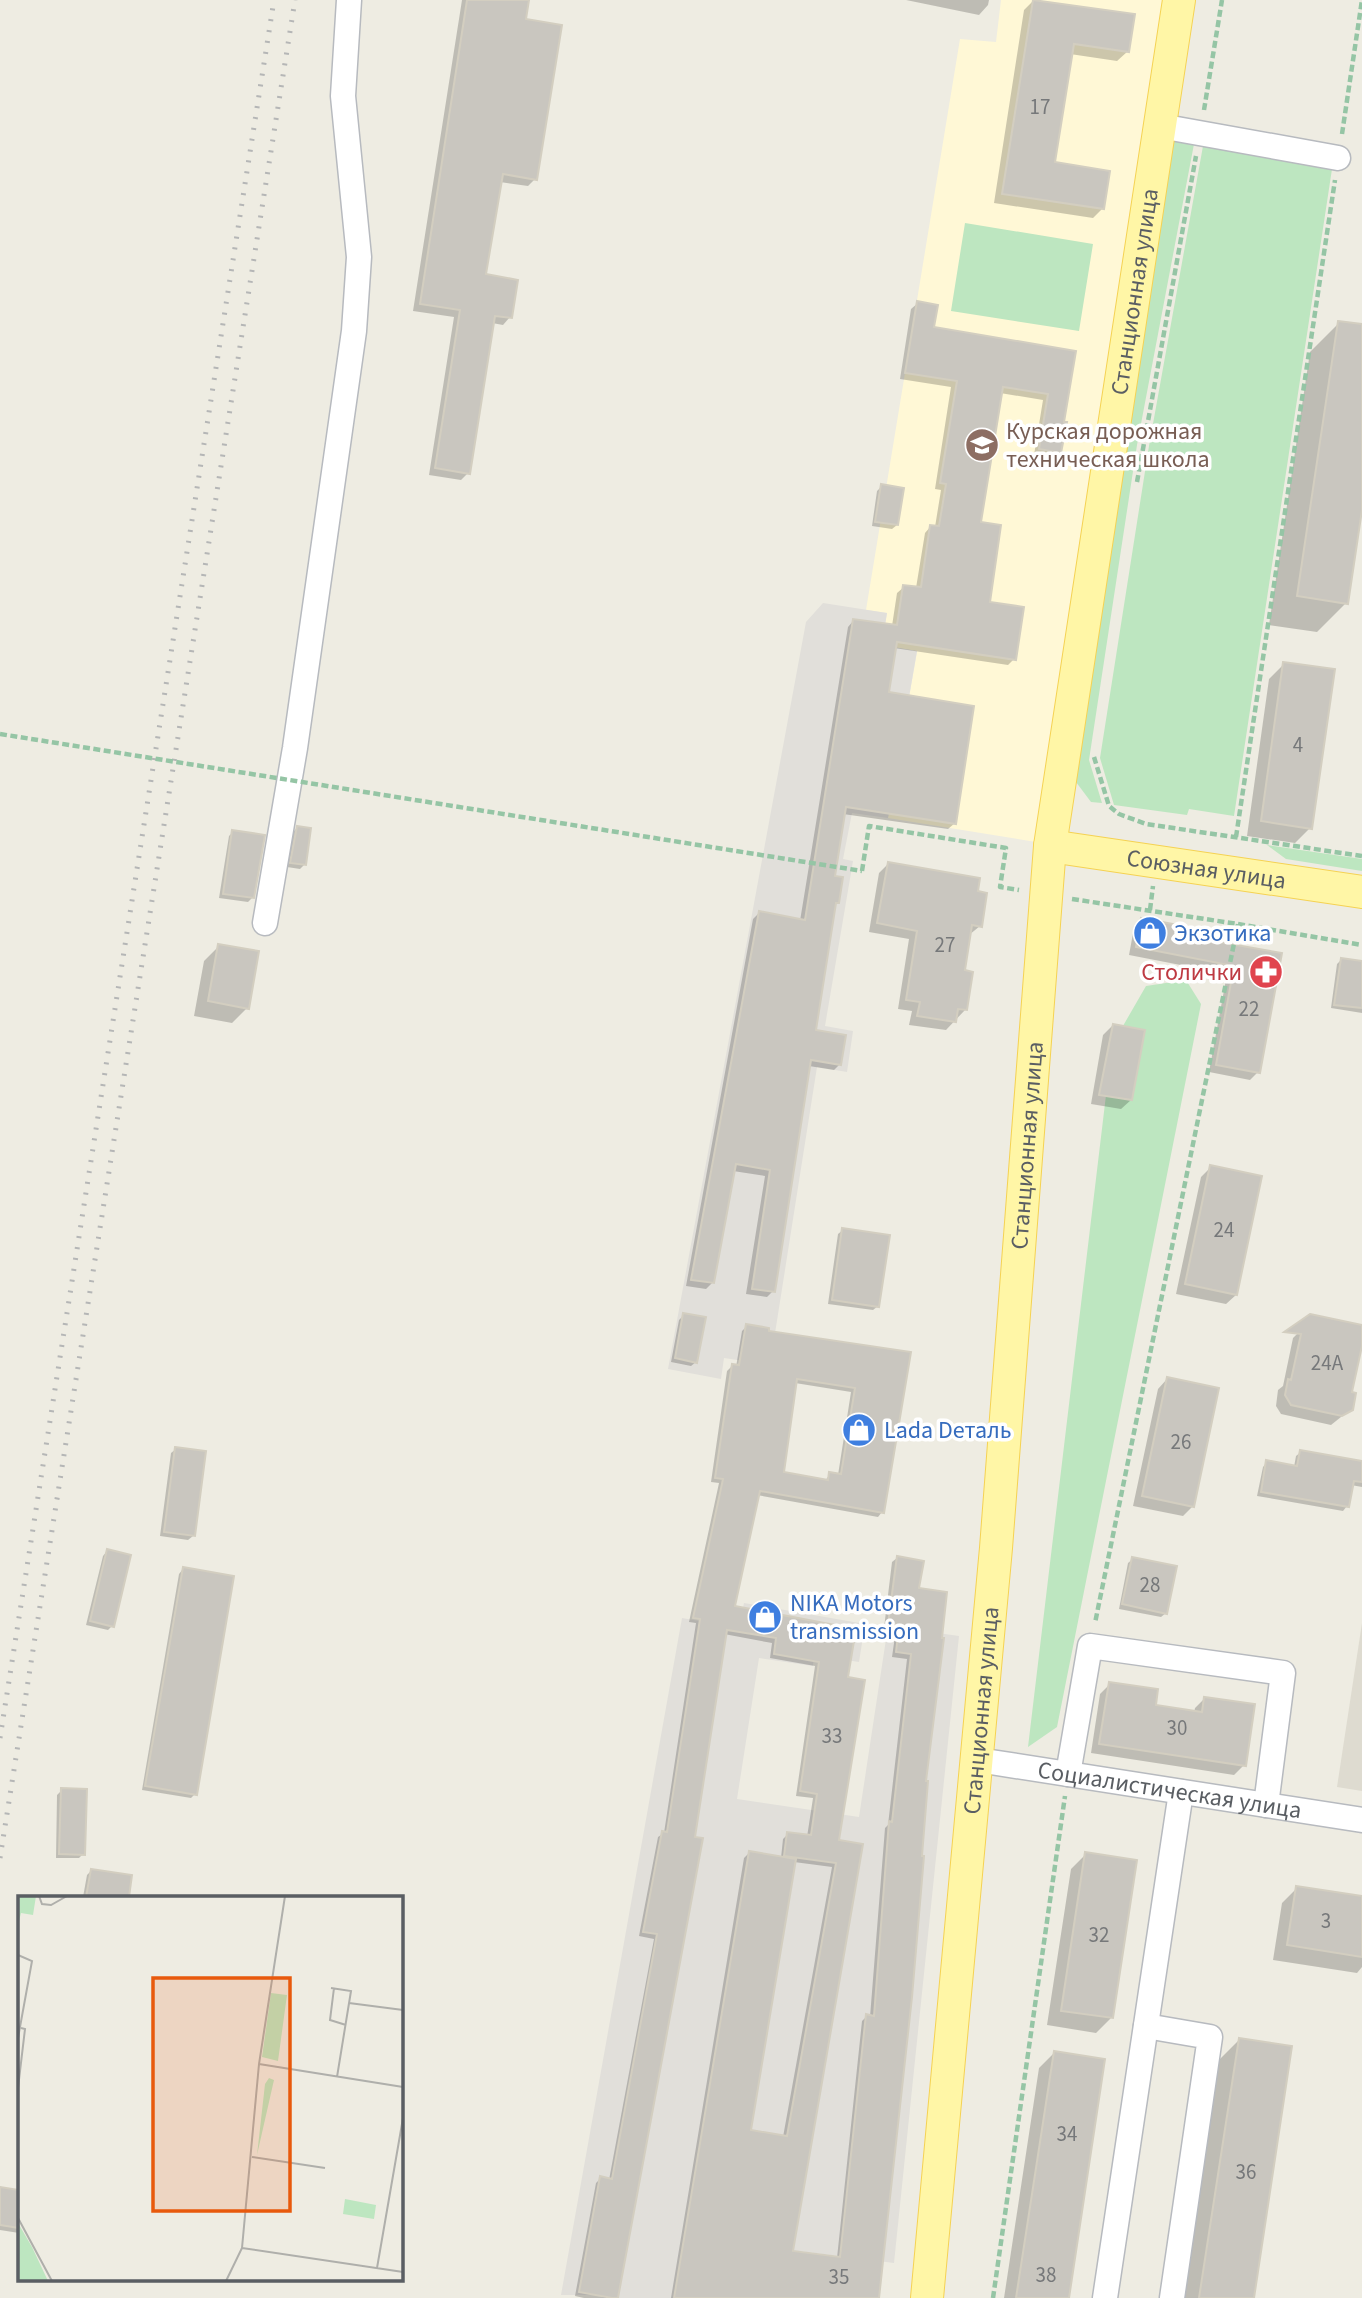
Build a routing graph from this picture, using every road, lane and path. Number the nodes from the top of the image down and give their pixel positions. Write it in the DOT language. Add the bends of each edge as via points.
graph roads {
  1 [pos="349,0"];
  2 [pos="1179,0"];
  3 [pos="1222,0"];
  4 [pos="1362,0"];
  5 [pos="1160,126"];
  6 [pos="1200,133"];
  7 [pos="1338,158"];
  8 [pos="1136,486"];
  9 [pos="0,734"];
  10 [pos="1096,746"];
  11 [pos="1236,837"];
  12 [pos="1050,846"];
  13 [pos="1362,856"];
  14 [pos="1362,891"];
  15 [pos="1045,895"];
  16 [pos="265,923"];
  17 [pos="1237,924"];
  18 [pos="1362,944"];
  19 [pos="1090,1646"];
  20 [pos="978,1760"];
  21 [pos="1068,1774"];
  22 [pos="1181,1792"];
  23 [pos="1266,1805"];
  24 [pos="1362,1820"];
  25 [pos="1146,2026"];
  26 [pos="927,2298"];
  27 [pos="993,2298"];
  28 [pos="1105,2298"];
  29 [pos="1172,2298"];
  1 -- 16 [label="street" via="343,96 359,257 354,331 295,748"];
  2 -- 5 [label="main road, Станционная улица"];
  3 -- 6 [label="path"];
  4 -- 7 [label="path"];
  5 -- 6 [label="street"];
  5 -- 12 [label="main road, Станционная улица"];
  6 -- 7 [label="street"];
  6 -- 8 [label="path"];
  7 -- 11 [label="path"];
  9 -- 15 [label="path, bridge" via="862,871 869,826 1006,848 1000,887"];
  10 -- 11 [label="path" via="1094,759 1109,806 1119,814 1146,824"];
  11 -- 13 [label="path"];
  12 -- 14 [label="main road, Союзная улица"];
  12 -- 15 [label="main road, Станционная улица"];
  15 -- 17 [label="path"];
  15 -- 20 [label="main road, Станционная улица"];
  17 -- 18 [label="path"];
  17 -- 19 [label="path"];
  19 -- 21 [label="street"];
  19 -- 23 [label="street" via="1283,1673"];
  20 -- 21 [label="street, Социалистическая улица"];
  20 -- 26 [label="main road, Станционная улица"];
  21 -- 22 [label="street, Социалистическая улица"];
  21 -- 27 [label="path"];
  22 -- 23 [label="street, Социалистическая улица"];
  22 -- 25 [label="street"];
  23 -- 24 [label="street, Социалистическая улица"];
  25 -- 28 [label="street"];
  25 -- 29 [label="street" via="1210,2037"];
}
